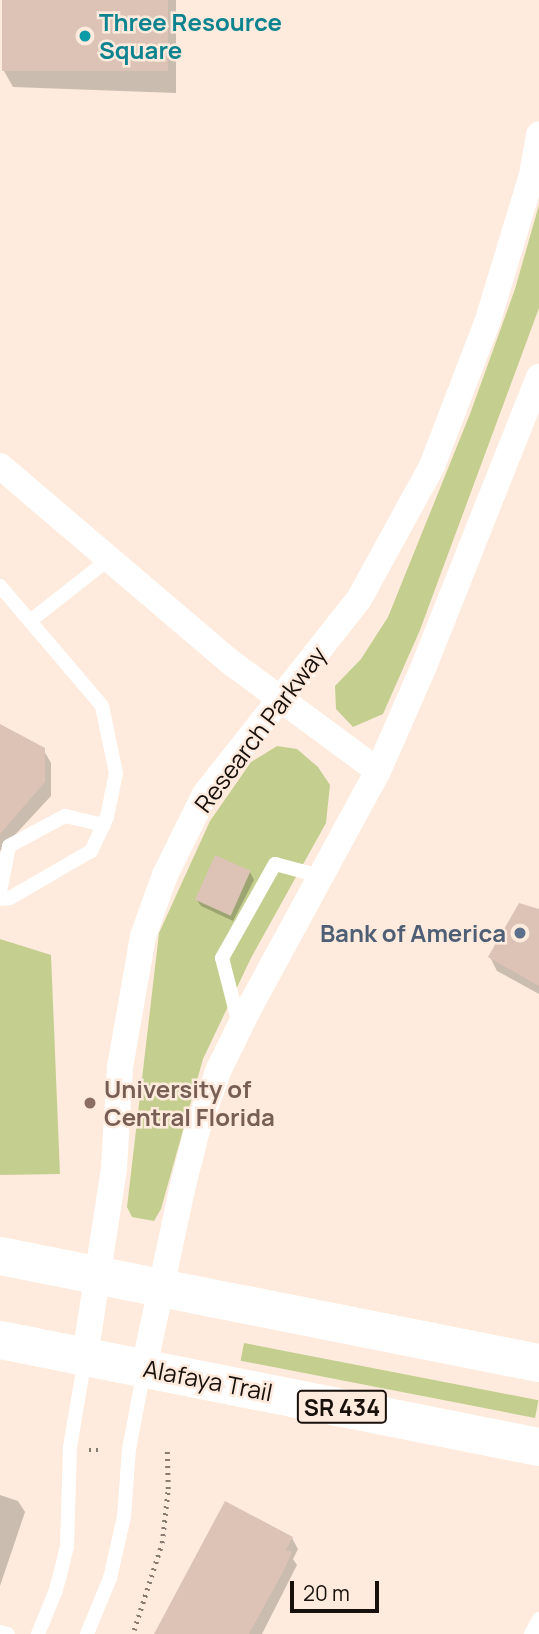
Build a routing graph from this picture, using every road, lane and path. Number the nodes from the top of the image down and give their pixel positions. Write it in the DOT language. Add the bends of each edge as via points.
graph roads {
  1 [pos="539,135"];
  2 [pos="539,377"];
  3 [pos="0,466"];
  4 [pos="109,559"];
  5 [pos="0,586"];
  6 [pos="30,621"];
  7 [pos="279,700"];
  8 [pos="378,771"];
  9 [pos="104,824"];
  10 [pos="320,876"];
  11 [pos="0,892"];
  12 [pos="0,899"];
  13 [pos="239,1027"];
  14 [pos="0,1256"];
  15 [pos="97,1275"];
  16 [pos="162,1287"];
  17 [pos="0,1340"];
  18 [pos="85,1356"];
  19 [pos="539,1363"];
  20 [pos="145,1368"];
  21 [pos="539,1447"];
  22 [pos="167,1448"];
  23 [pos="539,1619"];
  24 [pos="134,1630"];
  25 [pos="0,1632"];
  26 [pos="8,1634"];
  27 [pos="38,1634"];
  28 [pos="88,1634"];
  29 [pos="531,1634"];
  1 -- 7 [label="street, Research Parkway" via="533,175 487,323 432,466 359,599"];
  2 -- 8 [label="street" via="425,666"];
  3 -- 4 [label="street"];
  4 -- 6 [label="lane"];
  4 -- 7 [label="street"];
  5 -- 6 [label="lane"];
  6 -- 9 [label="lane" via="102,706 116,774"];
  7 -- 8 [label="street"];
  7 -- 15 [label="street, Research Parkway" via="205,794 165,875 142,936 120,1067 114,1168"];
  8 -- 10 [label="street"];
  9 -- 11 [label="lane" via="65,816 9,846"];
  9 -- 12 [label="lane" via="91,851 10,898"];
  10 -- 13 [label="street"];
  10 -- 13 [label="lane" via="275,864 222,958"];
  13 -- 16 [label="street" via="197,1130"];
  14 -- 15 [label="main road"];
  15 -- 16 [label="main road"];
  15 -- 18 [label="street, Research Parkway"];
  16 -- 19 [label="main road"];
  16 -- 20 [label="street"];
  17 -- 18 [label="main road, Alafaya Trail / SR 434"];
  18 -- 20 [label="main road, Alafaya Trail / SR 434"];
  18 -- 27 [label="lane" via="70,1447 67,1547"];
  20 -- 21 [label="main road, Alafaya Trail / SR 434"];
  20 -- 28 [label="lane" via="129,1449 124,1517 113,1566"];
  22 -- 24 [label="path" via="162,1543"];
  23 -- 29 [label="lane"];
  25 -- 26 [label="lane"];
}
